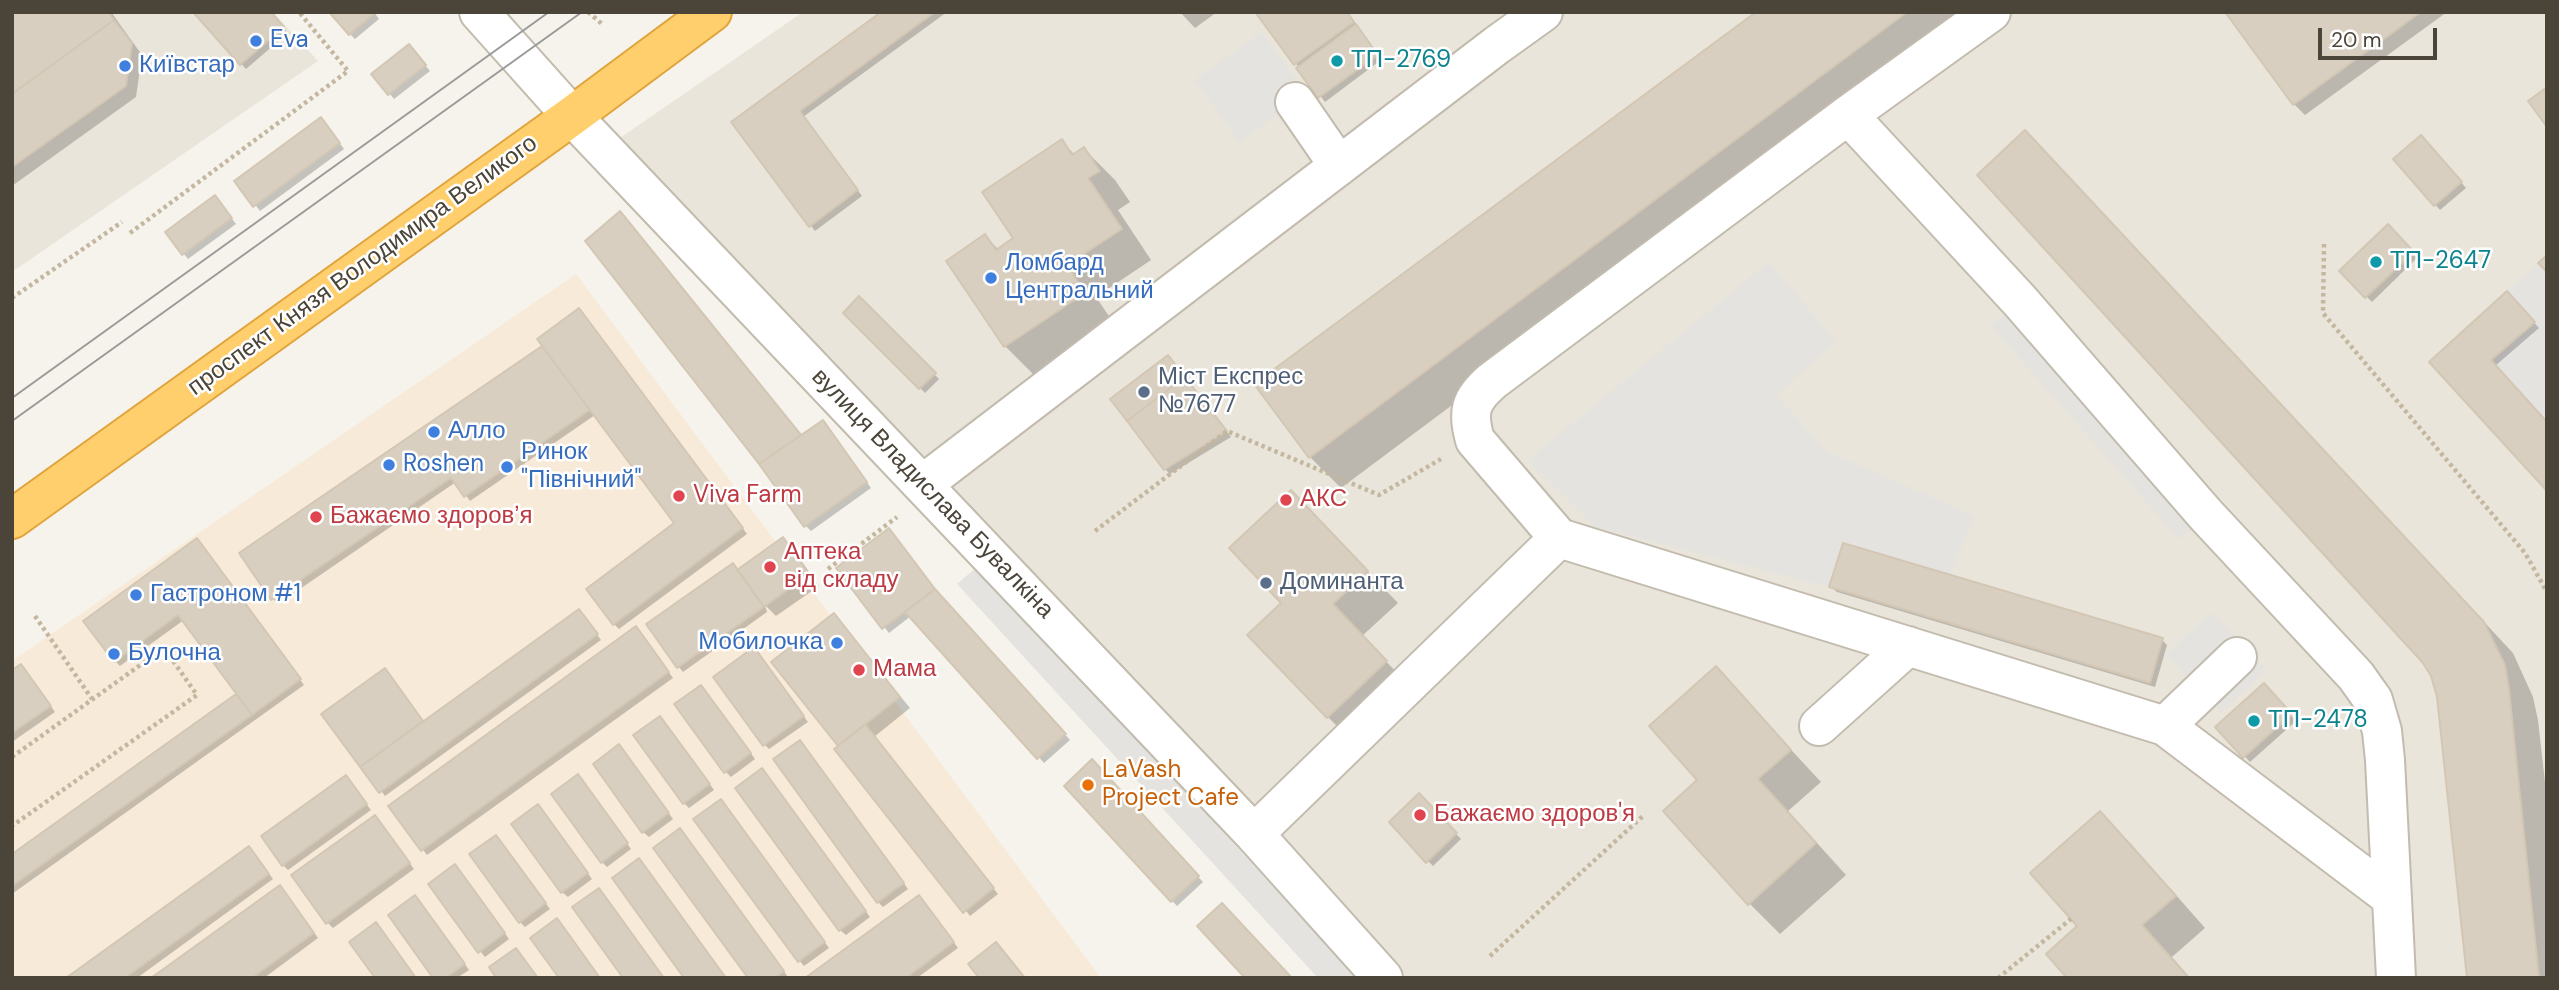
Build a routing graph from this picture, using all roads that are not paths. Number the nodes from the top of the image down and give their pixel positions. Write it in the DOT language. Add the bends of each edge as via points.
graph roads {
  1 [pos="480,12"];
  2 [pos="712,12"];
  3 [pos="1543,12"];
  4 [pos="1991,12"];
  5 [pos="1295,102"];
  6 [pos="1848,115"];
  7 [pos="572,116"];
  8 [pos="1339,166"];
  9 [pos="923,484"];
  10 [pos="12,519"];
  11 [pos="1559,538"];
  12 [pos="1908,646"];
  13 [pos="2237,657"];
  14 [pos="1819,726"];
  15 [pos="2165,726"];
  16 [pos="1254,834"];
  17 [pos="2392,898"];
  18 [pos="1383,978"];
  19 [pos="2396,978"];
  1 -- 7 [label="street, вулиця Владислава Бувалкіна"];
  2 -- 7 [label="highway, проспект Князя Володимира Великого"];
  3 -- 8 [label="street"];
  4 -- 6 [label="street"];
  5 -- 8 [label="street"];
  6 -- 11 [label="street" via="1486,386 1472,405 1469,421 1475,440"];
  6 -- 17 [label="street" via="2362,684 2373,700 2382,731"];
  7 -- 9 [label="street, вулиця Владислава Бувалкіна"];
  7 -- 10 [label="highway, проспект Князя Володимира Великого"];
  8 -- 9 [label="street"];
  9 -- 16 [label="street, вулиця Владислава Бувалкіна"];
  11 -- 12 [label="street"];
  11 -- 16 [label="street"];
  12 -- 14 [label="street"];
  12 -- 15 [label="street"];
  13 -- 15 [label="street"];
  15 -- 17 [label="street"];
  16 -- 18 [label="street, вулиця Владислава Бувалкіна"];
  17 -- 19 [label="street"];
}
